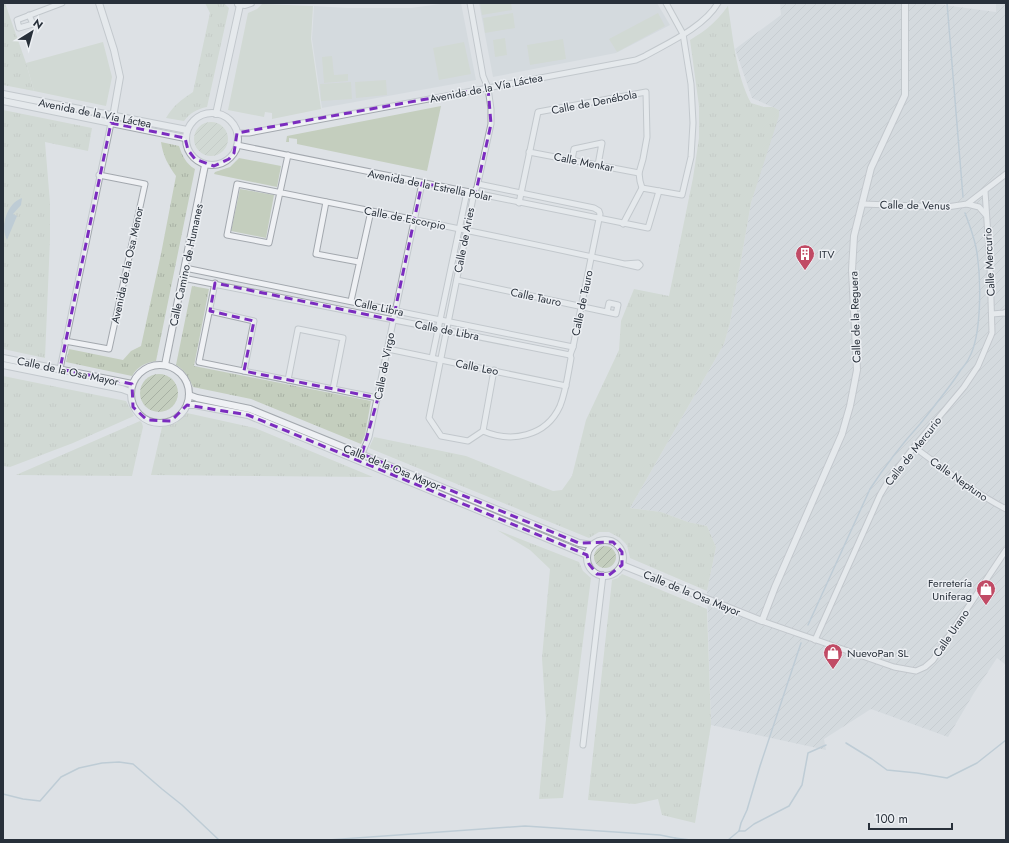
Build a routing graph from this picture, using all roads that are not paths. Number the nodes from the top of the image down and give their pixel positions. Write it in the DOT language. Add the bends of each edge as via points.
graph roads {
  1 [pos="62,3"];
  2 [pos="99,3"];
  3 [pos="251,3"];
  4 [pos="470,3"];
  5 [pos="666,3"];
  6 [pos="718,3"];
  7 [pos="906,3"];
  8 [pos="238,4"];
  9 [pos="29,15"];
  10 [pos="683,34"];
  11 [pos="488,88"];
  12 [pos="3,94"];
  13 [pos="3,101"];
  14 [pos="216,114"];
  15 [pos="112,120"];
  16 [pos="187,130"];
  17 [pos="237,133"];
  18 [pos="186,138"];
  19 [pos="237,145"];
  20 [pos="529,152"];
  21 [pos="288,155"];
  22 [pos="572,160"];
  23 [pos="205,165"];
  24 [pos="598,165"];
  25 [pos="639,173"];
  26 [pos="1006,174"];
  27 [pos="99,175"];
  28 [pos="422,183"];
  29 [pos="478,184"];
  30 [pos="642,188"];
  31 [pos="659,191"];
  32 [pos="985,191"];
  33 [pos="467,192"];
  34 [pos="280,193"];
  35 [pos="474,193"];
  36 [pos="521,193"];
  37 [pos="326,202"];
  38 [pos="518,203"];
  39 [pos="862,204"];
  40 [pos="967,204"];
  41 [pos="371,211"];
  42 [pos="986,216"];
  43 [pos="599,219"];
  44 [pos="414,220"];
  45 [pos="623,224"];
  46 [pos="459,229"];
  47 [pos="466,231"];
  48 [pos="592,257"];
  49 [pos="359,262"];
  50 [pos="624,264"];
  51 [pos="185,268"];
  52 [pos="183,278"];
  53 [pos="456,280"];
  54 [pos="215,283"];
  55 [pos="351,301"];
  56 [pos="581,306"];
  57 [pos="395,310"];
  58 [pos="210,311"];
  59 [pos="607,312"];
  60 [pos="1006,312"];
  61 [pos="992,314"];
  62 [pos="393,320"];
  63 [pos="440,320"];
  64 [pos="448,321"];
  65 [pos="438,328"];
  66 [pos="446,330"];
  67 [pos="992,333"];
  68 [pos="65,341"];
  69 [pos="573,347"];
  70 [pos="388,349"];
  71 [pos="570,355"];
  72 [pos="3,358"];
  73 [pos="432,358"];
  74 [pos="440,360"];
  75 [pos="3,365"];
  76 [pos="165,365"];
  77 [pos="60,369"];
  78 [pos="494,370"];
  79 [pos="244,371"];
  80 [pos="288,380"];
  81 [pos="132,384"];
  82 [pos="566,386"];
  83 [pos="333,389"];
  84 [pos="130,392"];
  85 [pos="189,395"];
  86 [pos="378,398"];
  87 [pos="187,405"];
  88 [pos="483,431"];
  89 [pos="914,447"];
  90 [pos="362,454"];
  91 [pos="1006,509"];
  92 [pos="592,545"];
  93 [pos="1006,550"];
  94 [pos="587,555"];
  95 [pos="622,564"];
  96 [pos="603,576"];
  97 [pos="762,621"];
  98 [pos="815,640"];
  99 [pos="583,745"];
  1 -- 9 [label="street"];
  2 -- 15 [label="street" via="120,78"];
  3 -- 8 [label="street"];
  4 -- 11 [label="street, Calle de Aries" via="483,76"];
  5 -- 10 [label="street"];
  6 -- 10 [label="street, Avenida de la Vía Láctea" via="707,16"];
  7 -- 39 [label="street, Calle de la Reguera" via="905,95 871,168"];
  8 -- 14 [label="street"];
  10 -- 11 [label="street, Avenida de la Vía Láctea" via="636,60"];
  10 -- 31 [label="street" via="692,92 691,157 682,195"];
  11 -- 17 [label="street, Avenida de la Vía Láctea" via="249,133"];
  11 -- 29 [label="street, Calle de Aries" via="491,124"];
  12 -- 15 [label="street, Avenida de la Vía Láctea"];
  13 -- 15 [label="street, Avenida de la Vía Láctea"];
  14 -- 16 [label="street" via="198,117"];
  14 -- 17 [label="street" via="230,120"];
  15 -- 16 [label="street, Avenida de la Vía Láctea"];
  15 -- 18 [label="street, Avenida de la Vía Láctea"];
  15 -- 27 [label="street"];
  16 -- 18 [label="street"];
  17 -- 19 [label="street"];
  18 -- 23 [label="street" via="191,155"];
  19 -- 21 [label="street, Avenida de la Estrella Polar"];
  19 -- 23 [label="street" via="229,160 214,166"];
  20 -- 22 [label="street, Calle Menkar"];
  20 -- 25 [label="street, Calle de Denébola" via="538,112 646,92 647,136"];
  20 -- 36 [label="street, Calle de Denébola"];
  21 -- 28 [label="street, Avenida de la Estrella Polar"];
  21 -- 34 [label="street, Calle de Escorpio"];
  22 -- 24 [label="street, Calle Menkar"];
  22 -- 24 [label="street" via="574,149 602,143"];
  23 -- 51 [label="street, Calle Camino de Humanes"];
  24 -- 25 [label="street, Calle Menkar"];
  25 -- 30 [label="street, Calle de Denébola"];
  26 -- 32 [label="street, Calle de Venus"];
  27 -- 68 [label="street"];
  27 -- 68 [label="street, Avenida de la Osa Menor" via="145,184 109,349"];
  28 -- 33 [label="street, Avenida de la Estrella Polar"];
  28 -- 44 [label="street, Calle de Virgo"];
  29 -- 35 [label="street, Calle de Aries"];
  29 -- 36 [label="street"];
  30 -- 31 [label="street"];
  30 -- 45 [label="street"];
  31 -- 45 [label="street, Avenida de la Estrella Polar" via="648,228"];
  32 -- 40 [label="street, Calle de Venus"];
  32 -- 42 [label="street, Calle Mercurio"];
  33 -- 35 [label="street, Avenida de la Estrella Polar"];
  33 -- 46 [label="street, Calle de Aries"];
  34 -- 34 [label="street, Calle de Escorpio" via="237,184 226,235 269,243"];
  34 -- 37 [label="street, Calle de Escorpio"];
  35 -- 38 [label="street, Avenida de la Estrella Polar"];
  35 -- 47 [label="street, Calle de Aries"];
  36 -- 38 [label="street, Calle de Denébola"];
  36 -- 43 [label="street" via="596,208 599,211"];
  37 -- 41 [label="street, Calle de Escorpio"];
  37 -- 49 [label="street" via="316,254"];
  38 -- 43 [label="street, Avenida de la Estrella Polar"];
  39 -- 40 [label="street, Calle de Venus" via="947,207"];
  39 -- 97 [label="street, Calle de la Reguera" via="854,236 852,265 857,370 850,406 842,434"];
  40 -- 42 [label="street" via="979,207"];
  41 -- 44 [label="street, Calle de Escorpio"];
  41 -- 49 [label="street"];
  42 -- 61 [label="street, Calle Mercurio"];
  43 -- 45 [label="street, Avenida de la Estrella Polar"];
  43 -- 48 [label="street, Calle de Tauro"];
  44 -- 46 [label="street, Calle de Escorpio"];
  44 -- 57 [label="street, Calle de Virgo"];
  46 -- 47 [label="street, Calle de Escorpio"];
  46 -- 63 [label="street, Calle de Aries"];
  47 -- 48 [label="street, Calle de Escorpio"];
  47 -- 53 [label="street, Calle de Aries"];
  48 -- 50 [label="street, Calle de Escorpio"];
  48 -- 56 [label="street, Calle de Tauro"];
  49 -- 55 [label="street"];
  51 -- 52 [label="street, Calle Camino de Humanes"];
  51 -- 55 [label="street, Calle Libra"];
  52 -- 54 [label="street, Calle de Libra"];
  52 -- 76 [label="street, Calle Camino de Humanes"];
  53 -- 56 [label="street, Calle Tauro"];
  53 -- 64 [label="street, Calle de Aries"];
  54 -- 58 [label="street"];
  54 -- 62 [label="street, Calle de Libra"];
  55 -- 57 [label="street, Calle Libra"];
  56 -- 59 [label="street, Calle Tauro"];
  56 -- 69 [label="street, Calle de Tauro"];
  57 -- 62 [label="street, Calle de Virgo"];
  57 -- 63 [label="street, Calle Libra"];
  58 -- 79 [label="street" via="254,321"];
  58 -- 79 [label="street" via="199,362"];
  59 -- 59 [label="street, Calle Tauro" via="616,314 618,305 609,303"];
  60 -- 61 [label="street"];
  61 -- 67 [label="street, Calle Mercurio"];
  62 -- 65 [label="street, Calle de Libra"];
  62 -- 70 [label="street, Calle de Virgo"];
  63 -- 64 [label="street, Calle Libra"];
  63 -- 65 [label="street, Calle de Aries"];
  64 -- 66 [label="street, Calle de Aries"];
  64 -- 69 [label="street, Calle Libra"];
  65 -- 66 [label="street, Calle de Libra"];
  65 -- 73 [label="street, Calle de Aries"];
  66 -- 71 [label="street, Calle de Libra"];
  66 -- 74 [label="street, Calle de Aries"];
  67 -- 89 [label="street, Calle de Mercurio" via="978,366 964,387"];
  68 -- 77 [label="street"];
  69 -- 71 [label="street, Calle de Tauro"];
  70 -- 73 [label="street, Calle Leo"];
  70 -- 86 [label="street, Calle de Virgo"];
  71 -- 82 [label="street, Calle de Tauro"];
  72 -- 77 [label="street, Calle de la Osa Mayor"];
  73 -- 74 [label="street, Calle Leo"];
  74 -- 78 [label="street, Calle Leo"];
  74 -- 88 [label="street, Calle de Aries" via="429,418 441,436 468,441"];
  75 -- 84 [label="street, Calle de la Osa Mayor"];
  76 -- 81 [label="street" via="149,367 142,371"];
  76 -- 85 [label="street" via="183,376"];
  77 -- 81 [label="street, Calle de la Osa Mayor"];
  78 -- 82 [label="street, Calle Leo"];
  78 -- 88 [label="street"];
  79 -- 80 [label="street"];
  80 -- 83 [label="street"];
  80 -- 83 [label="street" via="298,329 343,338"];
  81 -- 84 [label="street"];
  82 -- 88 [label="street" via="555,416 540,429 521,437 499,436"];
  83 -- 86 [label="street"];
  84 -- 87 [label="street" via="133,407 141,416 155,423 171,421 180,415"];
  85 -- 87 [label="street"];
  85 -- 90 [label="street, Calle de la Osa Mayor" via="250,409"];
  86 -- 90 [label="street, Calle de Virgo" via="369,437"];
  87 -- 94 [label="street, Calle de la Osa Mayor" via="195,404 248,415"];
  89 -- 91 [label="street, Calle Neptuno" via="963,484"];
  89 -- 98 [label="street, Calle de Mercurio" via="880,495"];
  90 -- 92 [label="street, Calle de la Osa Mayor" via="579,543"];
  92 -- 94 [label="street"];
  92 -- 95 [label="street" via="607,540 618,545 622,552"];
  93 -- 98 [label="street, Calle Urano" via="933,660 925,667 916,671 894,667"];
  94 -- 96 [label="street" via="593,571"];
  95 -- 96 [label="street" via="615,573"];
  95 -- 97 [label="street, Calle de la Osa Mayor"];
  96 -- 99 [label="street"];
  97 -- 98 [label="street, Calle Urano"];
}
